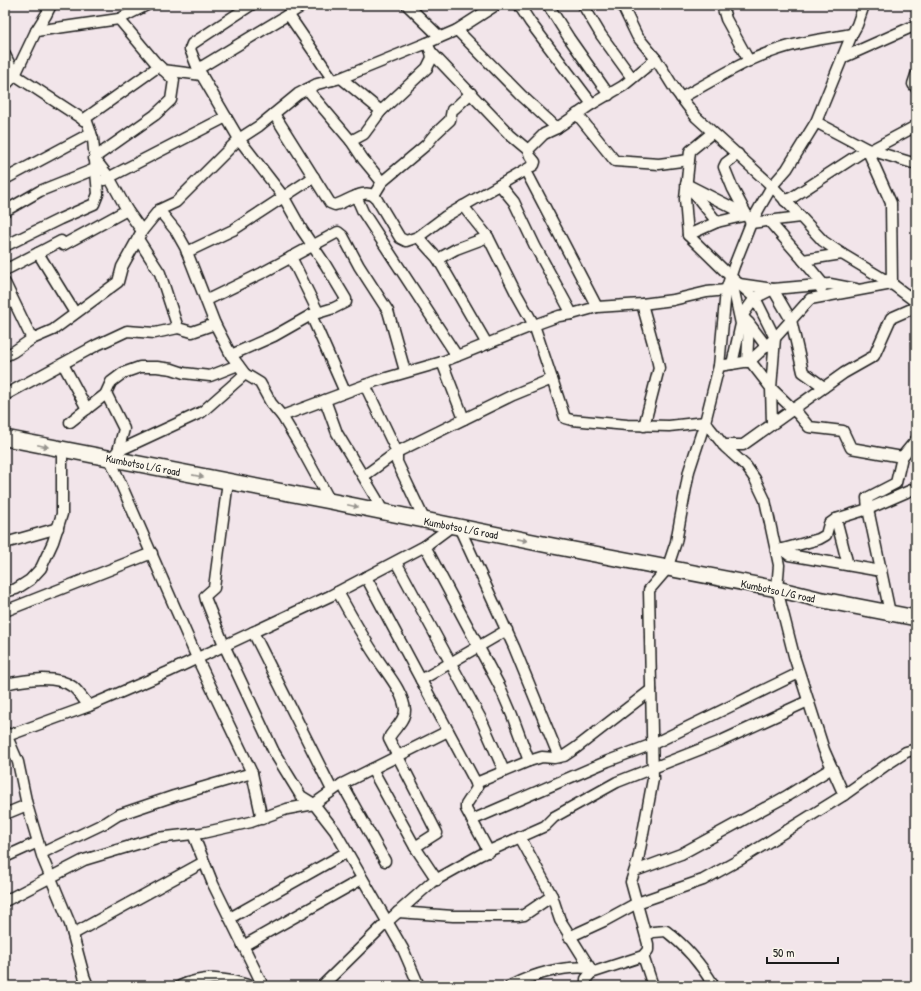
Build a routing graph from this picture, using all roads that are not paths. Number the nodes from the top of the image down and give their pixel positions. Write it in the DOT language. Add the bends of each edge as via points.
graph roads {
  1 [pos="51,5"];
  2 [pos="147,5"];
  3 [pos="251,5"];
  4 [pos="304,5"];
  5 [pos="407,5"];
  6 [pos="519,5"];
  7 [pos="548,5"];
  8 [pos="582,5"];
  9 [pos="622,5"];
  10 [pos="722,5"];
  11 [pos="864,5"];
  12 [pos="491,6"];
  13 [pos="288,14"];
  14 [pos="119,19"];
  15 [pos="916,25"];
  16 [pos="457,30"];
  17 [pos="36,31"];
  18 [pos="852,34"];
  19 [pos="440,37"];
  20 [pos="429,48"];
  21 [pos="5,55"];
  22 [pos="842,58"];
  23 [pos="656,59"];
  24 [pos="749,61"];
  25 [pos="161,68"];
  26 [pos="200,72"];
  27 [pos="15,74"];
  28 [pos="916,75"];
  29 [pos="632,78"];
  30 [pos="337,79"];
  31 [pos="5,86"];
  32 [pos="916,88"];
  33 [pos="307,89"];
  34 [pos="471,93"];
  35 [pos="609,95"];
  36 [pos="682,98"];
  37 [pos="592,104"];
  38 [pos="381,111"];
  39 [pos="274,114"];
  40 [pos="577,114"];
  41 [pos="226,117"];
  42 [pos="83,120"];
  43 [pos="816,122"];
  44 [pos="916,126"];
  45 [pos="558,128"];
  46 [pos="91,133"];
  47 [pos="712,133"];
  48 [pos="239,138"];
  49 [pos="352,141"];
  50 [pos="869,149"];
  51 [pos="528,150"];
  52 [pos="738,154"];
  53 [pos="94,158"];
  54 [pos="689,160"];
  55 [pos="916,164"];
  56 [pos="95,169"];
  57 [pos="526,171"];
  58 [pos="109,177"];
  59 [pos="314,177"];
  60 [pos="5,178"];
  61 [pos="382,182"];
  62 [pos="97,183"];
  63 [pos="686,184"];
  64 [pos="500,185"];
  65 [pos="772,186"];
  66 [pos="374,195"];
  67 [pos="283,196"];
  68 [pos="356,196"];
  69 [pos="785,201"];
  70 [pos="463,206"];
  71 [pos="5,210"];
  72 [pos="127,210"];
  73 [pos="160,210"];
  74 [pos="800,217"];
  75 [pos="749,219"];
  76 [pos="770,221"];
  77 [pos="716,222"];
  78 [pos="140,235"];
  79 [pos="688,235"];
  80 [pos="418,237"];
  81 [pos="488,237"];
  82 [pos="5,246"];
  83 [pos="313,246"];
  84 [pos="187,252"];
  85 [pos="38,253"];
  86 [pos="842,254"];
  87 [pos="291,257"];
  88 [pos="438,259"];
  89 [pos="803,260"];
  90 [pos="5,270"];
  91 [pos="731,277"];
  92 [pos="5,283"];
  93 [pos="739,284"];
  94 [pos="823,284"];
  95 [pos="892,284"];
  96 [pos="773,289"];
  97 [pos="726,290"];
  98 [pos="860,290"];
  99 [pos="755,298"];
  100 [pos="818,298"];
  101 [pos="206,300"];
  102 [pos="916,302"];
  103 [pos="642,304"];
  104 [pos="597,307"];
  105 [pos="916,307"];
  106 [pos="75,313"];
  107 [pos="314,313"];
  108 [pos="572,314"];
  109 [pos="743,317"];
  110 [pos="791,320"];
  111 [pos="215,324"];
  112 [pos="534,324"];
  113 [pos="178,328"];
  114 [pos="776,338"];
  115 [pos="32,339"];
  116 [pos="487,344"];
  117 [pos="766,346"];
  118 [pos="231,355"];
  119 [pos="5,356"];
  120 [pos="457,356"];
  121 [pos="749,361"];
  122 [pos="442,362"];
  123 [pos="63,364"];
  124 [pos="732,364"];
  125 [pos="238,365"];
  126 [pos="719,366"];
  127 [pos="405,371"];
  128 [pos="245,374"];
  129 [pos="552,379"];
  130 [pos="366,385"];
  131 [pos="824,387"];
  132 [pos="771,388"];
  133 [pos="345,392"];
  134 [pos="106,394"];
  135 [pos="5,395"];
  136 [pos="325,400"];
  137 [pos="87,409"];
  138 [pos="792,409"];
  139 [pos="282,416"];
  140 [pos="464,419"];
  141 [pos="70,422"];
  142 [pos="705,422"];
  143 [pos="772,423"];
  144 [pos="644,426"];
  145 [pos="5,438"];
  146 [pos="916,440"];
  147 [pos="723,445"];
  148 [pos="62,450"];
  149 [pos="397,452"];
  150 [pos="114,455"];
  151 [pos="902,457"];
  152 [pos="364,476"];
  153 [pos="228,481"];
  154 [pos="916,488"];
  155 [pos="330,500"];
  156 [pos="868,509"];
  157 [pos="383,512"];
  158 [pos="836,519"];
  159 [pos="425,521"];
  160 [pos="456,527"];
  161 [pos="58,528"];
  162 [pos="5,543"];
  163 [pos="425,546"];
  164 [pos="779,550"];
  165 [pos="152,553"];
  166 [pos="396,562"];
  167 [pos="848,565"];
  168 [pos="667,568"];
  169 [pos="881,571"];
  170 [pos="366,578"];
  171 [pos="777,589"];
  172 [pos="5,592"];
  173 [pos="338,592"];
  174 [pos="5,611"];
  175 [pos="890,613"];
  176 [pos="916,618"];
  177 [pos="507,630"];
  178 [pos="253,632"];
  179 [pos="224,645"];
  180 [pos="479,645"];
  181 [pos="197,658"];
  182 [pos="450,662"];
  183 [pos="799,673"];
  184 [pos="421,680"];
  185 [pos="5,684"];
  186 [pos="651,690"];
  187 [pos="808,701"];
  188 [pos="89,706"];
  189 [pos="448,731"];
  190 [pos="6,734"];
  191 [pos="652,744"];
  192 [pos="916,749"];
  193 [pos="398,756"];
  194 [pos="559,757"];
  195 [pos="529,760"];
  196 [pos="653,768"];
  197 [pos="832,768"];
  198 [pos="372,769"];
  199 [pos="504,771"];
  200 [pos="252,773"];
  201 [pos="476,783"];
  202 [pos="342,784"];
  203 [pos="332,790"];
  204 [pos="844,795"];
  205 [pos="314,804"];
  206 [pos="27,805"];
  207 [pos="5,814"];
  208 [pos="262,819"];
  209 [pos="472,820"];
  210 [pos="193,834"];
  211 [pos="520,837"];
  212 [pos="38,842"];
  213 [pos="415,847"];
  214 [pos="346,852"];
  215 [pos="488,852"];
  216 [pos="42,853"];
  217 [pos="5,857"];
  218 [pos="385,861"];
  219 [pos="204,862"];
  220 [pos="635,871"];
  221 [pos="50,876"];
  222 [pos="362,879"];
  223 [pos="437,880"];
  224 [pos="552,896"];
  225 [pos="5,901"];
  226 [pos="637,903"];
  227 [pos="398,912"];
  228 [pos="230,918"];
  229 [pos="387,922"];
  230 [pos="73,934"];
  231 [pos="647,935"];
  232 [pos="569,937"];
  233 [pos="243,946"];
  234 [pos="643,956"];
  235 [pos="591,971"];
  236 [pos="88,986"];
  237 [pos="180,986"];
  238 [pos="251,986"];
  239 [pos="263,986"];
  240 [pos="322,986"];
  241 [pos="419,986"];
  242 [pos="510,986"];
  243 [pos="586,986"];
  244 [pos="653,986"];
  245 [pos="714,986"];
  1 -- 17 [label="street"];
  2 -- 14 [label="street"];
  3 -- 26 [label="street" via="192,44 190,49"];
  4 -- 13 [label="street"];
  5 -- 19 [label="street"];
  6 -- 37 [label="street"];
  7 -- 35 [label="street"];
  8 -- 29 [label="street"];
  9 -- 23 [label="street" via="637,36"];
  10 -- 24 [label="street" via="726,19"];
  11 -- 18 [label="street" via="858,25"];
  12 -- 16 [label="street"];
  13 -- 26 [label="street"];
  13 -- 30 [label="street"];
  14 -- 17 [label="street"];
  14 -- 25 [label="street"];
  15 -- 22 [label="street"];
  16 -- 19 [label="street"];
  16 -- 45 [label="street" via="522,96"];
  17 -- 27 [label="street"];
  18 -- 22 [label="street"];
  18 -- 24 [label="street" via="784,47"];
  19 -- 20 [label="street"];
  20 -- 30 [label="street"];
  20 -- 34 [label="street"];
  20 -- 38 [label="street" via="432,58 426,68"];
  21 -- 27 [label="street"];
  22 -- 43 [label="street"];
  23 -- 29 [label="street"];
  23 -- 36 [label="street"];
  24 -- 36 [label="street"];
  25 -- 26 [label="street"];
  25 -- 42 [label="street"];
  25 -- 53 [label="street" via="174,80 171,100 155,115"];
  26 -- 41 [label="street"];
  27 -- 31 [label="street"];
  27 -- 42 [label="street"];
  28 -- 32 [label="street" via="913,84"];
  29 -- 35 [label="street"];
  30 -- 33 [label="street"];
  30 -- 38 [label="street"];
  33 -- 39 [label="street"];
  33 -- 49 [label="street"];
  34 -- 51 [label="street" via="510,135"];
  34 -- 61 [label="street" via="452,110 451,118 426,145"];
  35 -- 37 [label="street"];
  36 -- 47 [label="street"];
  37 -- 40 [label="street"];
  38 -- 49 [label="street" via="364,134"];
  39 -- 48 [label="street"];
  39 -- 59 [label="street"];
  40 -- 45 [label="street"];
  40 -- 54 [label="street" via="615,161 659,164"];
  41 -- 48 [label="street"];
  41 -- 58 [label="street"];
  42 -- 46 [label="street" via="87,122"];
  43 -- 50 [label="street"];
  43 -- 65 [label="street" via="787,169"];
  44 -- 50 [label="street"];
  45 -- 51 [label="street" via="544,134"];
  46 -- 53 [label="street"];
  46 -- 60 [label="street"];
  47 -- 52 [label="street"];
  47 -- 54 [label="street" via="690,151"];
  48 -- 67 [label="street"];
  48 -- 73 [label="street" via="176,202"];
  49 -- 61 [label="street"];
  50 -- 55 [label="street"];
  50 -- 69 [label="street"];
  50 -- 95 [label="street" via="891,203"];
  51 -- 57 [label="street" via="535,164"];
  52 -- 65 [label="street"];
  52 -- 75 [label="street" via="724,167"];
  53 -- 56 [label="street"];
  53 -- 58 [label="street"];
  54 -- 63 [label="street"];
  56 -- 62 [label="street"];
  56 -- 71 [label="street" via="40,191"];
  57 -- 64 [label="street"];
  57 -- 104 [label="street"];
  58 -- 62 [label="street"];
  58 -- 72 [label="street"];
  59 -- 67 [label="street"];
  59 -- 68 [label="street" via="332,204 339,204"];
  61 -- 66 [label="street"];
  62 -- 82 [label="street" via="98,194 94,204"];
  63 -- 75 [label="street"];
  63 -- 77 [label="street"];
  63 -- 79 [label="street"];
  64 -- 70 [label="street"];
  64 -- 108 [label="street" via="514,202"];
  65 -- 69 [label="street"];
  65 -- 75 [label="street"];
  66 -- 68 [label="street" via="368,193"];
  66 -- 80 [label="street" via="400,238 406,241"];
  67 -- 83 [label="street"];
  67 -- 84 [label="street" via="233,230"];
  68 -- 120 [label="street" via="363,212"];
  69 -- 74 [label="street"];
  70 -- 80 [label="street"];
  70 -- 81 [label="street"];
  72 -- 78 [label="street"];
  72 -- 85 [label="street" via="63,245 61,240"];
  73 -- 78 [label="street"];
  73 -- 84 [label="street" via="176,231"];
  74 -- 76 [label="street"];
  74 -- 86 [label="street" via="823,241"];
  75 -- 76 [label="street"];
  75 -- 77 [label="street"];
  75 -- 91 [label="street"];
  76 -- 89 [label="street"];
  77 -- 79 [label="street"];
  78 -- 106 [label="street" via="122,267 118,282"];
  78 -- 113 [label="street" via="160,273"];
  79 -- 91 [label="street"];
  80 -- 88 [label="street"];
  81 -- 88 [label="street"];
  81 -- 112 [label="street"];
  83 -- 87 [label="street"];
  83 -- 107 [label="street" via="346,299 343,304"];
  83 -- 127 [label="street" via="338,232 343,236 388,311"];
  84 -- 101 [label="street"];
  85 -- 90 [label="street"];
  85 -- 106 [label="street"];
  86 -- 89 [label="street"];
  86 -- 95 [label="street"];
  87 -- 101 [label="street"];
  87 -- 107 [label="street"];
  88 -- 116 [label="street"];
  89 -- 94 [label="street"];
  91 -- 93 [label="street"];
  91 -- 97 [label="street"];
  91 -- 109 [label="street"];
  92 -- 115 [label="street"];
  93 -- 96 [label="street"];
  93 -- 99 [label="street"];
  94 -- 96 [label="street"];
  94 -- 98 [label="street"];
  94 -- 100 [label="street"];
  95 -- 98 [label="street"];
  95 -- 102 [label="street"];
  96 -- 99 [label="street"];
  96 -- 110 [label="street"];
  97 -- 103 [label="street"];
  97 -- 126 [label="street"];
  98 -- 100 [label="street"];
  99 -- 109 [label="street"];
  99 -- 114 [label="street"];
  100 -- 110 [label="street" via="810,299"];
  101 -- 111 [label="street"];
  103 -- 104 [label="street"];
  103 -- 144 [label="street" via="659,368"];
  104 -- 108 [label="street"];
  105 -- 131 [label="street" via="891,318 874,356"];
  106 -- 115 [label="street" via="53,330"];
  107 -- 118 [label="street" via="274,336"];
  107 -- 133 [label="street"];
  108 -- 112 [label="street"];
  109 -- 117 [label="street"];
  109 -- 121 [label="street"];
  109 -- 124 [label="street"];
  110 -- 114 [label="street"];
  110 -- 131 [label="street" via="803,372"];
  111 -- 113 [label="street" via="192,332"];
  111 -- 118 [label="street"];
  112 -- 116 [label="street"];
  112 -- 129 [label="street"];
  113 -- 123 [label="street" via="155,333 127,331"];
  114 -- 117 [label="street"];
  114 -- 132 [label="street"];
  115 -- 119 [label="street"];
  116 -- 120 [label="street"];
  117 -- 121 [label="street"];
  118 -- 125 [label="street"];
  120 -- 122 [label="street"];
  121 -- 124 [label="street"];
  121 -- 132 [label="street"];
  122 -- 127 [label="street"];
  122 -- 140 [label="street"];
  123 -- 135 [label="street"];
  123 -- 137 [label="street"];
  124 -- 126 [label="street"];
  125 -- 128 [label="street"];
  125 -- 134 [label="street" via="210,376 157,366 140,367 123,373 111,382"];
  126 -- 142 [label="street"];
  127 -- 130 [label="street"];
  128 -- 139 [label="street" via="260,383"];
  128 -- 150 [label="street" via="202,412"];
  129 -- 140 [label="street"];
  129 -- 144 [label="street" via="565,418"];
  130 -- 133 [label="street"];
  130 -- 149 [label="street"];
  131 -- 138 [label="street"];
  132 -- 138 [label="street"];
  132 -- 143 [label="street"];
  133 -- 136 [label="street"];
  134 -- 137 [label="street"];
  134 -- 150 [label="street" via="124,429"];
  136 -- 139 [label="street"];
  136 -- 152 [label="street" via="337,433"];
  137 -- 141 [label="street"];
  138 -- 143 [label="street"];
  138 -- 151 [label="street" via="809,427 843,431 851,448"];
  139 -- 155 [label="street"];
  140 -- 149 [label="street"];
  142 -- 144 [label="street"];
  142 -- 147 [label="street"];
  142 -- 168 [label="street" via="689,471 676,542"];
  143 -- 147 [label="street" via="743,445"];
  145 -- 148 [label="main road, Kumbotso L/G road, one-way"];
  146 -- 151 [label="street"];
  147 -- 164 [label="street" via="746,466 755,479 765,500"];
  148 -- 150 [label="main road, Kumbotso L/G road"];
  148 -- 161 [label="street" via="62,514"];
  149 -- 152 [label="street"];
  149 -- 159 [label="street" via="397,462"];
  150 -- 153 [label="main road, Kumbotso L/G road, one-way"];
  150 -- 165 [label="street"];
  151 -- 156 [label="street" via="896,483 867,498"];
  152 -- 157 [label="street"];
  153 -- 155 [label="main road, Kumbotso L/G road"];
  153 -- 179 [label="street" via="214,588 206,596"];
  154 -- 156 [label="street"];
  155 -- 157 [label="main road, Kumbotso L/G road, one-way"];
  156 -- 158 [label="street"];
  156 -- 169 [label="street"];
  157 -- 159 [label="main road, Kumbotso L/G road"];
  158 -- 164 [label="street" via="829,524 826,535 819,539"];
  158 -- 167 [label="street"];
  159 -- 160 [label="main road, Kumbotso L/G road"];
  160 -- 163 [label="street"];
  160 -- 168 [label="main road, Kumbotso L/G road, one-way"];
  160 -- 177 [label="street"];
  161 -- 162 [label="street"];
  161 -- 172 [label="street" via="41,568 30,580 16,589"];
  163 -- 166 [label="street"];
  163 -- 180 [label="street"];
  164 -- 167 [label="street" via="789,555"];
  164 -- 171 [label="street"];
  165 -- 174 [label="street"];
  165 -- 181 [label="street"];
  166 -- 170 [label="street"];
  166 -- 182 [label="street"];
  167 -- 169 [label="street"];
  168 -- 171 [label="main road, Kumbotso L/G road"];
  168 -- 186 [label="street" via="649,590"];
  169 -- 175 [label="street"];
  170 -- 173 [label="street"];
  170 -- 184 [label="street"];
  171 -- 175 [label="main road, Kumbotso L/G road"];
  171 -- 183 [label="street"];
  173 -- 178 [label="street"];
  173 -- 193 [label="street" via="402,700 404,715 389,739"];
  175 -- 176 [label="main road, Kumbotso L/G road"];
  177 -- 180 [label="street"];
  177 -- 194 [label="street"];
  178 -- 179 [label="street"];
  178 -- 203 [label="street"];
  179 -- 181 [label="street"];
  179 -- 205 [label="street" via="274,752 301,796"];
  180 -- 182 [label="street"];
  180 -- 195 [label="street" via="500,687"];
  181 -- 188 [label="street"];
  181 -- 200 [label="street"];
  182 -- 184 [label="street"];
  182 -- 199 [label="street" via="482,720"];
  183 -- 187 [label="street"];
  183 -- 191 [label="street"];
  184 -- 189 [label="street"];
  185 -- 188 [label="street" via="44,679 61,682 73,687"];
  186 -- 191 [label="street"];
  186 -- 194 [label="street" via="576,748"];
  187 -- 196 [label="street" via="719,742"];
  187 -- 197 [label="street"];
  188 -- 190 [label="street"];
  189 -- 193 [label="street"];
  189 -- 201 [label="street"];
  190 -- 206 [label="street" via="18,762"];
  191 -- 196 [label="street"];
  191 -- 209 [label="street"];
  192 -- 204 [label="street" via="906,752"];
  193 -- 198 [label="street"];
  193 -- 213 [label="street" via="437,833"];
  194 -- 195 [label="street" via="542,756"];
  195 -- 199 [label="street"];
  196 -- 211 [label="street" via="617,782 554,817 545,826"];
  196 -- 220 [label="street"];
  197 -- 204 [label="street"];
  197 -- 220 [label="street" via="682,854"];
  198 -- 202 [label="street"];
  198 -- 213 [label="street"];
  199 -- 201 [label="street"];
  200 -- 208 [label="street"];
  200 -- 216 [label="street" via="118,814 107,822"];
  201 -- 209 [label="street" via="477,788 466,804 466,810"];
  202 -- 203 [label="street"];
  202 -- 218 [label="street"];
  203 -- 205 [label="street"];
  204 -- 226 [label="street" via="703,880"];
  205 -- 208 [label="street" via="287,809"];
  205 -- 214 [label="street" via="335,831"];
  206 -- 207 [label="street"];
  206 -- 212 [label="street"];
  208 -- 210 [label="street"];
  209 -- 215 [label="street"];
  210 -- 219 [label="street"];
  210 -- 221 [label="street" via="157,838 84,860"];
  211 -- 215 [label="street"];
  211 -- 224 [label="street"];
  212 -- 216 [label="street"];
  212 -- 217 [label="street"];
  213 -- 223 [label="street"];
  214 -- 222 [label="street"];
  214 -- 228 [label="street"];
  215 -- 223 [label="street"];
  216 -- 221 [label="street"];
  219 -- 228 [label="street"];
  219 -- 230 [label="street"];
  220 -- 226 [label="street" via="631,882"];
  221 -- 225 [label="street"];
  221 -- 230 [label="street"];
  222 -- 229 [label="street"];
  222 -- 233 [label="street"];
  223 -- 227 [label="street"];
  224 -- 227 [label="street" via="524,915 518,916 453,916"];
  224 -- 232 [label="street"];
  226 -- 231 [label="street"];
  226 -- 232 [label="street"];
  227 -- 229 [label="street"];
  228 -- 233 [label="street"];
  229 -- 240 [label="street"];
  229 -- 241 [label="street" via="403,949"];
  230 -- 236 [label="street"];
  231 -- 234 [label="street" via="648,950"];
  231 -- 245 [label="street" via="666,931 702,965"];
  232 -- 235 [label="street"];
  233 -- 239 [label="street"];
  234 -- 235 [label="street"];
  234 -- 244 [label="street"];
  235 -- 242 [label="street" via="578,967 563,968"];
  235 -- 243 [label="street" via="586,979"];
  237 -- 238 [label="street" via="191,981 211,978 233,980"];
}
